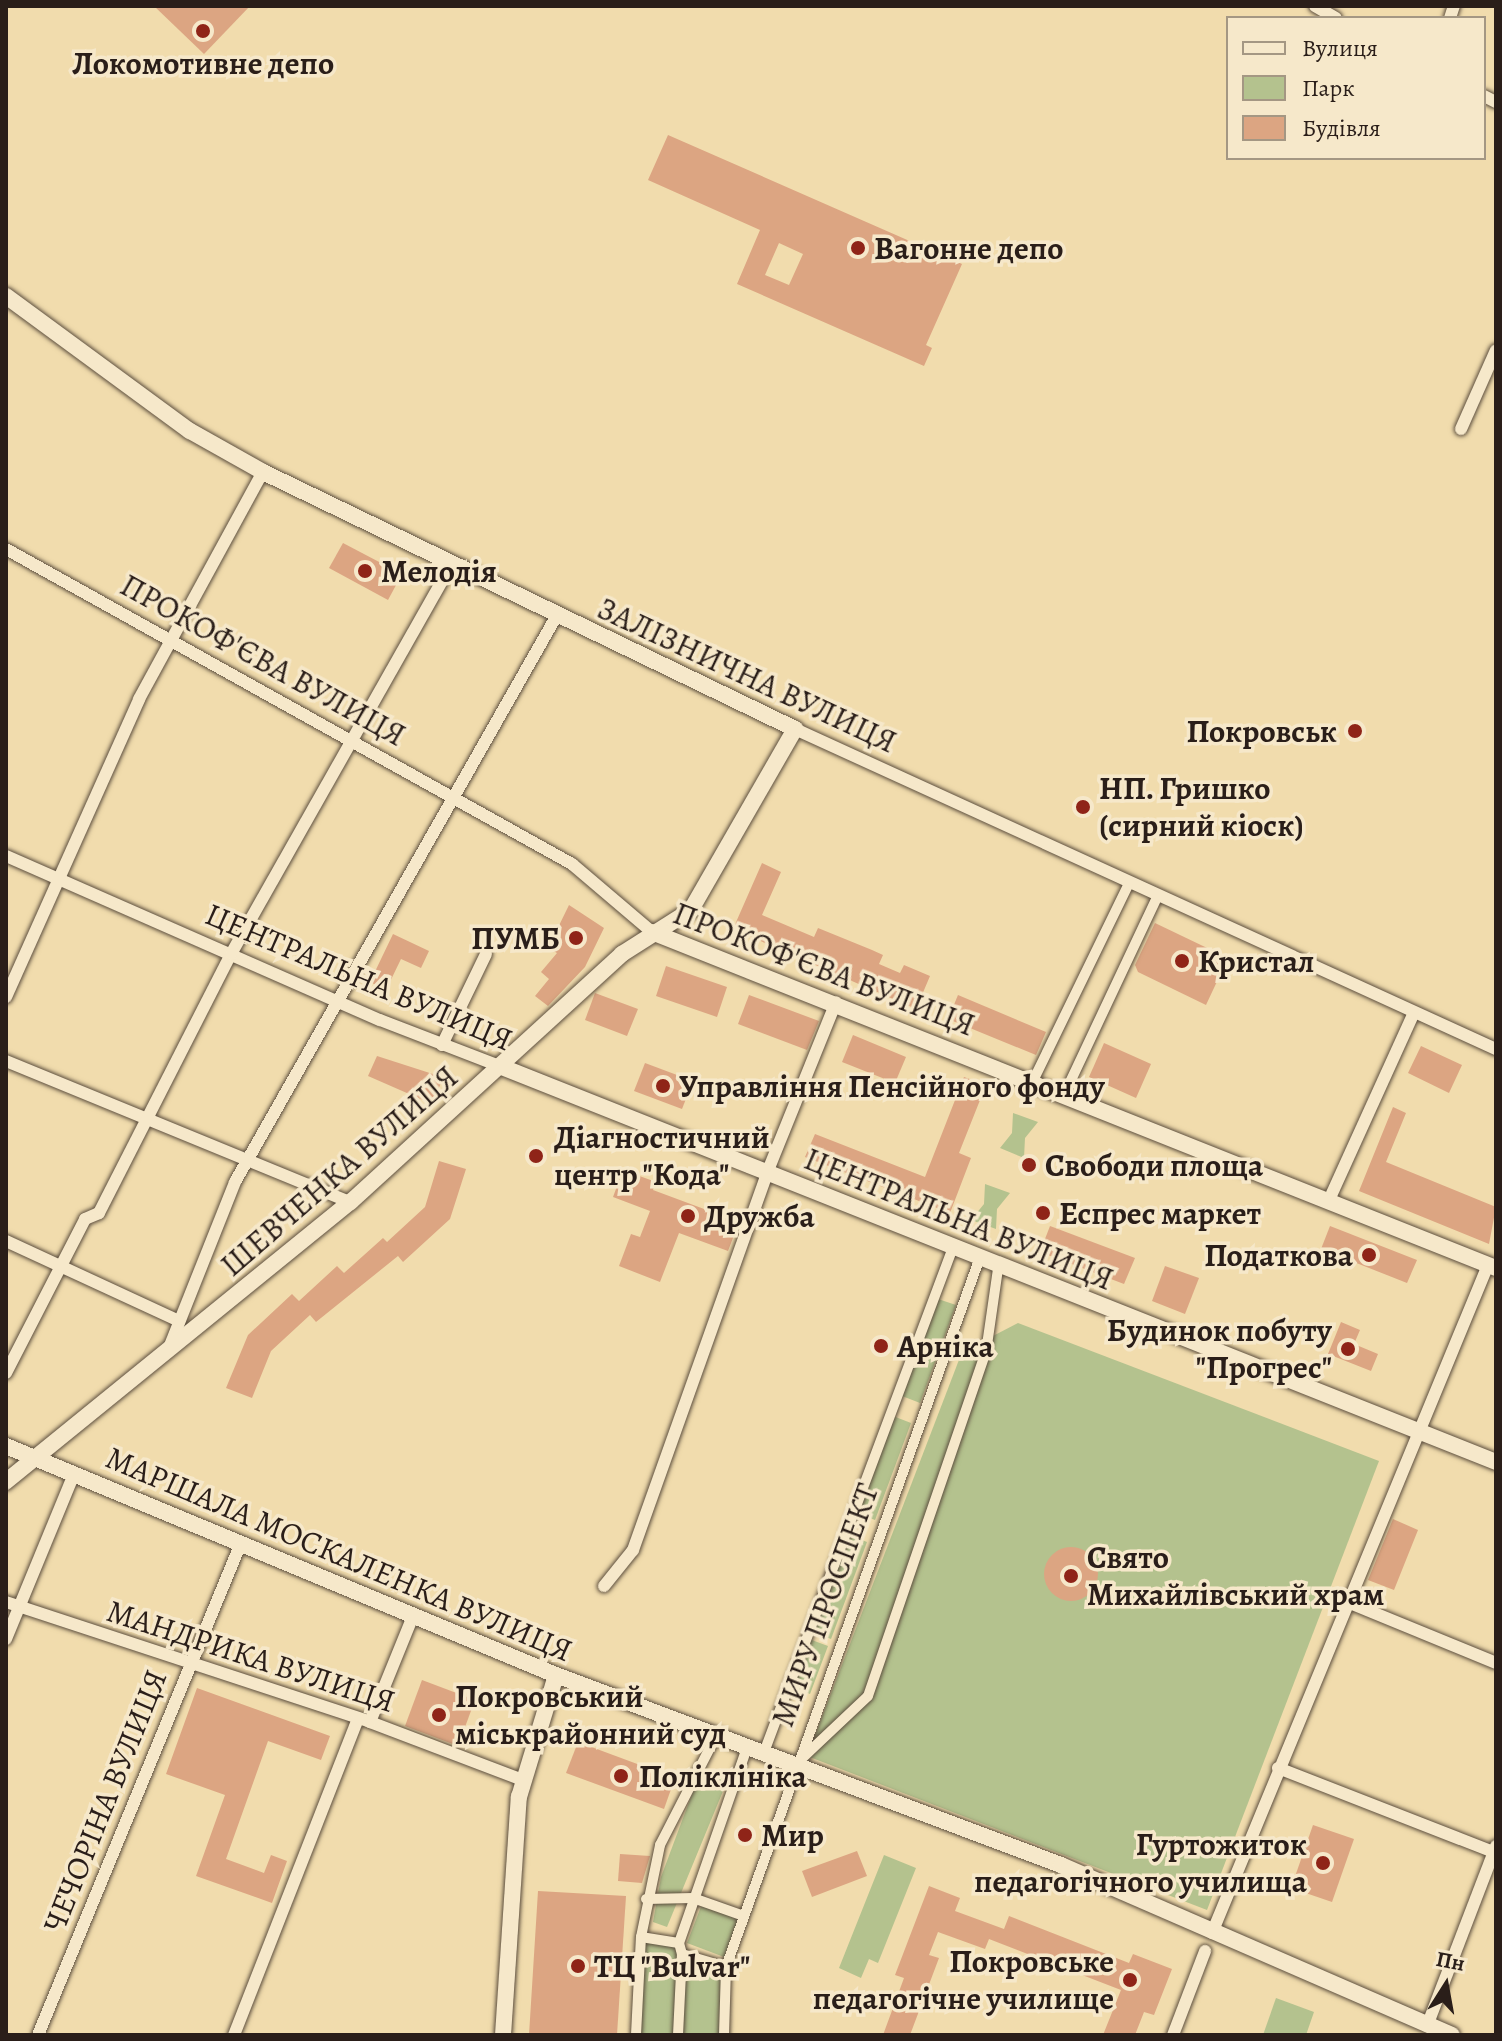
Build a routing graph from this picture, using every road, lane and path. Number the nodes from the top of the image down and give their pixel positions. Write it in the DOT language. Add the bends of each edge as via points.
graph roads {
  1 [pos="1315,6"];
  2 [pos="1332,16"];
  3 [pos="6,296"];
  4 [pos="1496,350"];
  5 [pos="1461,429"];
  6 [pos="263,472"];
  7 [pos="6,549"];
  8 [pos="451,565"];
  9 [pos="556,617"];
  10 [pos="172,643"];
  11 [pos="795,729"];
  12 [pos="355,743"];
  13 [pos="455,799"];
  14 [pos="6,856"];
  15 [pos="61,880"];
  16 [pos="1129,883"];
  17 [pos="1157,897"];
  18 [pos="652,932"];
  19 [pos="231,954"];
  20 [pos="486,954"];
  21 [pos="6,997"];
  22 [pos="334,999"];
  23 [pos="836,1002"];
  24 [pos="1414,1013"];
  25 [pos="442,1045"];
  26 [pos="1496,1049"];
  27 [pos="6,1061"];
  28 [pos="502,1067"];
  29 [pos="1033,1081"];
  30 [pos="1064,1095"];
  31 [pos="142,1121"];
  32 [pos="247,1160"];
  33 [pos="767,1173"];
  34 [pos="1329,1200"];
  35 [pos="350,1202"];
  36 [pos="6,1241"];
  37 [pos="952,1250"];
  38 [pos="979,1260"];
  39 [pos="1492,1266"];
  40 [pos="59,1269"];
  41 [pos="998,1269"];
  42 [pos="179,1321"];
  43 [pos="166,1355"];
  44 [pos="6,1373"];
  45 [pos="1419,1431"];
  46 [pos="6,1446"];
  47 [pos="34,1457"];
  48 [pos="1496,1462"];
  49 [pos="74,1474"];
  50 [pos="6,1482"];
  51 [pos="241,1543"];
  52 [pos="604,1586"];
  53 [pos="1345,1601"];
  54 [pos="6,1602"];
  55 [pos="19,1607"];
  56 [pos="413,1616"];
  57 [pos="6,1639"];
  58 [pos="1496,1663"];
  59 [pos="189,1664"];
  60 [pos="556,1675"];
  61 [pos="364,1720"];
  62 [pos="716,1736"];
  63 [pos="747,1748"];
  64 [pos="763,1755"];
  65 [pos="793,1766"];
  66 [pos="1278,1768"];
  67 [pos="523,1780"];
  68 [pos="1495,1850"];
  69 [pos="693,1898"];
  70 [pos="646,1899"];
  71 [pos="744,1916"];
  72 [pos="1212,1933"];
  73 [pos="641,1937"];
  74 [pos="680,1948"];
  75 [pos="1205,1951"];
  76 [pos="726,1967"];
  77 [pos="1427,2026"];
  78 [pos="38,2035"];
  79 [pos="234,2035"];
  80 [pos="503,2035"];
  81 [pos="636,2035"];
  82 [pos="678,2035"];
  83 [pos="724,2035"];
  84 [pos="1173,2035"];
  85 [pos="1452,2035"];
  1 -- 2 [label="street"];
  3 -- 6 [label="street, ЗАЛІЗНИЧНА ВУЛИЦЯ" via="178,423"];
  4 -- 5 [label="street"];
  6 -- 8 [label="street, ЗАЛІЗНИЧНА ВУЛИЦЯ"];
  6 -- 10 [label="street"];
  7 -- 10 [label="street, ПРОКОФ'ЄВА ВУЛИЦЯ"];
  8 -- 9 [label="street, ЗАЛІЗНИЧНА ВУЛИЦЯ"];
  8 -- 12 [label="street"];
  9 -- 11 [label="street, ЗАЛІЗНИЧНА ВУЛИЦЯ"];
  9 -- 13 [label="street"];
  10 -- 12 [label="street, ПРОКОФ'ЄВА ВУЛИЦЯ"];
  10 -- 15 [label="street" via="139,699"];
  11 -- 16 [label="street, ЗАЛІЗНИЧНА ВУЛИЦЯ"];
  11 -- 18 [label="street, ШЕВЧЕНКА ВУЛИЦЯ" via="703,893 691,910"];
  12 -- 13 [label="street, ПРОКОФ'ЄВА ВУЛИЦЯ"];
  12 -- 19 [label="street"];
  13 -- 18 [label="street, ПРОКОФ'ЄВА ВУЛИЦЯ" via="572,864"];
  13 -- 22 [label="street"];
  14 -- 15 [label="street, ЦЕНТРАЛЬНА ВУЛИЦЯ"];
  15 -- 19 [label="street, ЦЕНТРАЛЬНА ВУЛИЦЯ"];
  15 -- 21 [label="street"];
  16 -- 17 [label="street, ЗАЛІЗНИЧНА ВУЛИЦЯ"];
  16 -- 29 [label="street"];
  17 -- 24 [label="street, ЗАЛІЗНИЧНА ВУЛИЦЯ"];
  17 -- 30 [label="street"];
  18 -- 23 [label="street, ПРОКОФ'ЄВА ВУЛИЦЯ"];
  18 -- 28 [label="street, ШЕВЧЕНКА ВУЛИЦЯ"];
  19 -- 22 [label="street, ЦЕНТРАЛЬНА ВУЛИЦЯ"];
  19 -- 31 [label="street"];
  20 -- 25 [label="street"];
  22 -- 25 [label="street, ЦЕНТРАЛЬНА ВУЛИЦЯ"];
  22 -- 32 [label="street"];
  23 -- 29 [label="street, ПРОКОФ'ЄВА ВУЛИЦЯ"];
  23 -- 33 [label="street"];
  24 -- 26 [label="street, ЗАЛІЗНИЧНА ВУЛИЦЯ"];
  24 -- 34 [label="street"];
  25 -- 28 [label="street, ЦЕНТРАЛЬНА ВУЛИЦЯ"];
  27 -- 31 [label="street"];
  28 -- 33 [label="street, ЦЕНТРАЛЬНА ВУЛИЦЯ"];
  28 -- 35 [label="street, ШЕВЧЕНКА ВУЛИЦЯ"];
  29 -- 30 [label="street, ПРОКОФ'ЄВА ВУЛИЦЯ"];
  30 -- 34 [label="street, ПРОКОФ'ЄВА ВУЛИЦЯ"];
  31 -- 32 [label="street"];
  31 -- 40 [label="street" via="99,1213 85,1219"];
  32 -- 35 [label="street"];
  32 -- 42 [label="street"];
  33 -- 37 [label="street, ЦЕНТРАЛЬНА ВУЛИЦЯ"];
  33 -- 52 [label="street" via="633,1550"];
  34 -- 39 [label="street, ПРОКОФ'ЄВА ВУЛИЦЯ"];
  35 -- 43 [label="street, ШЕВЧЕНКА ВУЛИЦЯ"];
  36 -- 40 [label="street"];
  37 -- 38 [label="street, ЦЕНТРАЛЬНА ВУЛИЦЯ"];
  37 -- 64 [label="street, МИРУ ПРОСПЕКТ"];
  38 -- 41 [label="street, ЦЕНТРАЛЬНА ВУЛИЦЯ"];
  38 -- 65 [label="street, МИРУ ПРОСПЕКТ"];
  39 -- 45 [label="street"];
  40 -- 42 [label="street"];
  40 -- 44 [label="street"];
  41 -- 45 [label="street, ЦЕНТРАЛЬНА ВУЛИЦЯ"];
  41 -- 65 [label="street, МИРУ ПРОСПЕКТ" via="986,1352 868,1696"];
  42 -- 43 [label="street"];
  43 -- 47 [label="street, ШЕВЧЕНКА ВУЛИЦЯ"];
  45 -- 48 [label="street, ЦЕНТРАЛЬНА ВУЛИЦЯ"];
  45 -- 53 [label="street"];
  46 -- 47 [label="street, МАРШАЛА МОСКАЛЕНКА ВУЛИЦЯ"];
  47 -- 49 [label="street, МАРШАЛА МОСКАЛЕНКА ВУЛИЦЯ"];
  47 -- 50 [label="street, ШЕВЧЕНКА ВУЛИЦЯ"];
  49 -- 51 [label="street, МАРШАЛА МОСКАЛЕНКА ВУЛИЦЯ"];
  49 -- 55 [label="street"];
  51 -- 56 [label="street, МАРШАЛА МОСКАЛЕНКА ВУЛИЦЯ"];
  51 -- 59 [label="street, ЧЕЧОРІНА ВУЛИЦЯ"];
  53 -- 58 [label="street"];
  53 -- 66 [label="street"];
  54 -- 55 [label="street, МАНДРИКА ВУЛИЦЯ"];
  55 -- 57 [label="street"];
  55 -- 59 [label="street, МАНДРИКА ВУЛИЦЯ"];
  56 -- 60 [label="street, МАРШАЛА МОСКАЛЕНКА ВУЛИЦЯ"];
  56 -- 61 [label="street"];
  59 -- 61 [label="street, МАНДРИКА ВУЛИЦЯ"];
  59 -- 78 [label="street, ЧЕЧОРІНА ВУЛИЦЯ"];
  60 -- 62 [label="street, МАРШАЛА МОСКАЛЕНКА ВУЛИЦЯ"];
  60 -- 67 [label="street"];
  61 -- 67 [label="street, МАНДРИКА ВУЛИЦЯ"];
  61 -- 79 [label="street"];
  62 -- 63 [label="street, МАРШАЛА МОСКАЛЕНКА ВУЛИЦЯ"];
  62 -- 70 [label="street" via="667,1827"];
  63 -- 64 [label="street, МАРШАЛА МОСКАЛЕНКА ВУЛИЦЯ"];
  63 -- 69 [label="street"];
  64 -- 65 [label="street, МАРШАЛА МОСКАЛЕНКА ВУЛИЦЯ"];
  65 -- 71 [label="street"];
  65 -- 72 [label="street, МАРШАЛА МОСКАЛЕНКА ВУЛИЦЯ" via="1061,1865"];
  66 -- 68 [label="street"];
  66 -- 72 [label="street"];
  67 -- 80 [label="street"];
  68 -- 77 [label="street"];
  69 -- 70 [label="street"];
  69 -- 71 [label="street"];
  69 -- 74 [label="street"];
  70 -- 73 [label="street"];
  71 -- 76 [label="street"];
  72 -- 77 [label="street, МАРШАЛА МОСКАЛЕНКА ВУЛИЦЯ"];
  73 -- 74 [label="street"];
  73 -- 81 [label="street"];
  74 -- 76 [label="street"];
  74 -- 82 [label="street"];
  75 -- 84 [label="street"];
  76 -- 83 [label="street"];
  77 -- 85 [label="street, МАРШАЛА МОСКАЛЕНКА ВУЛИЦЯ"];
}
